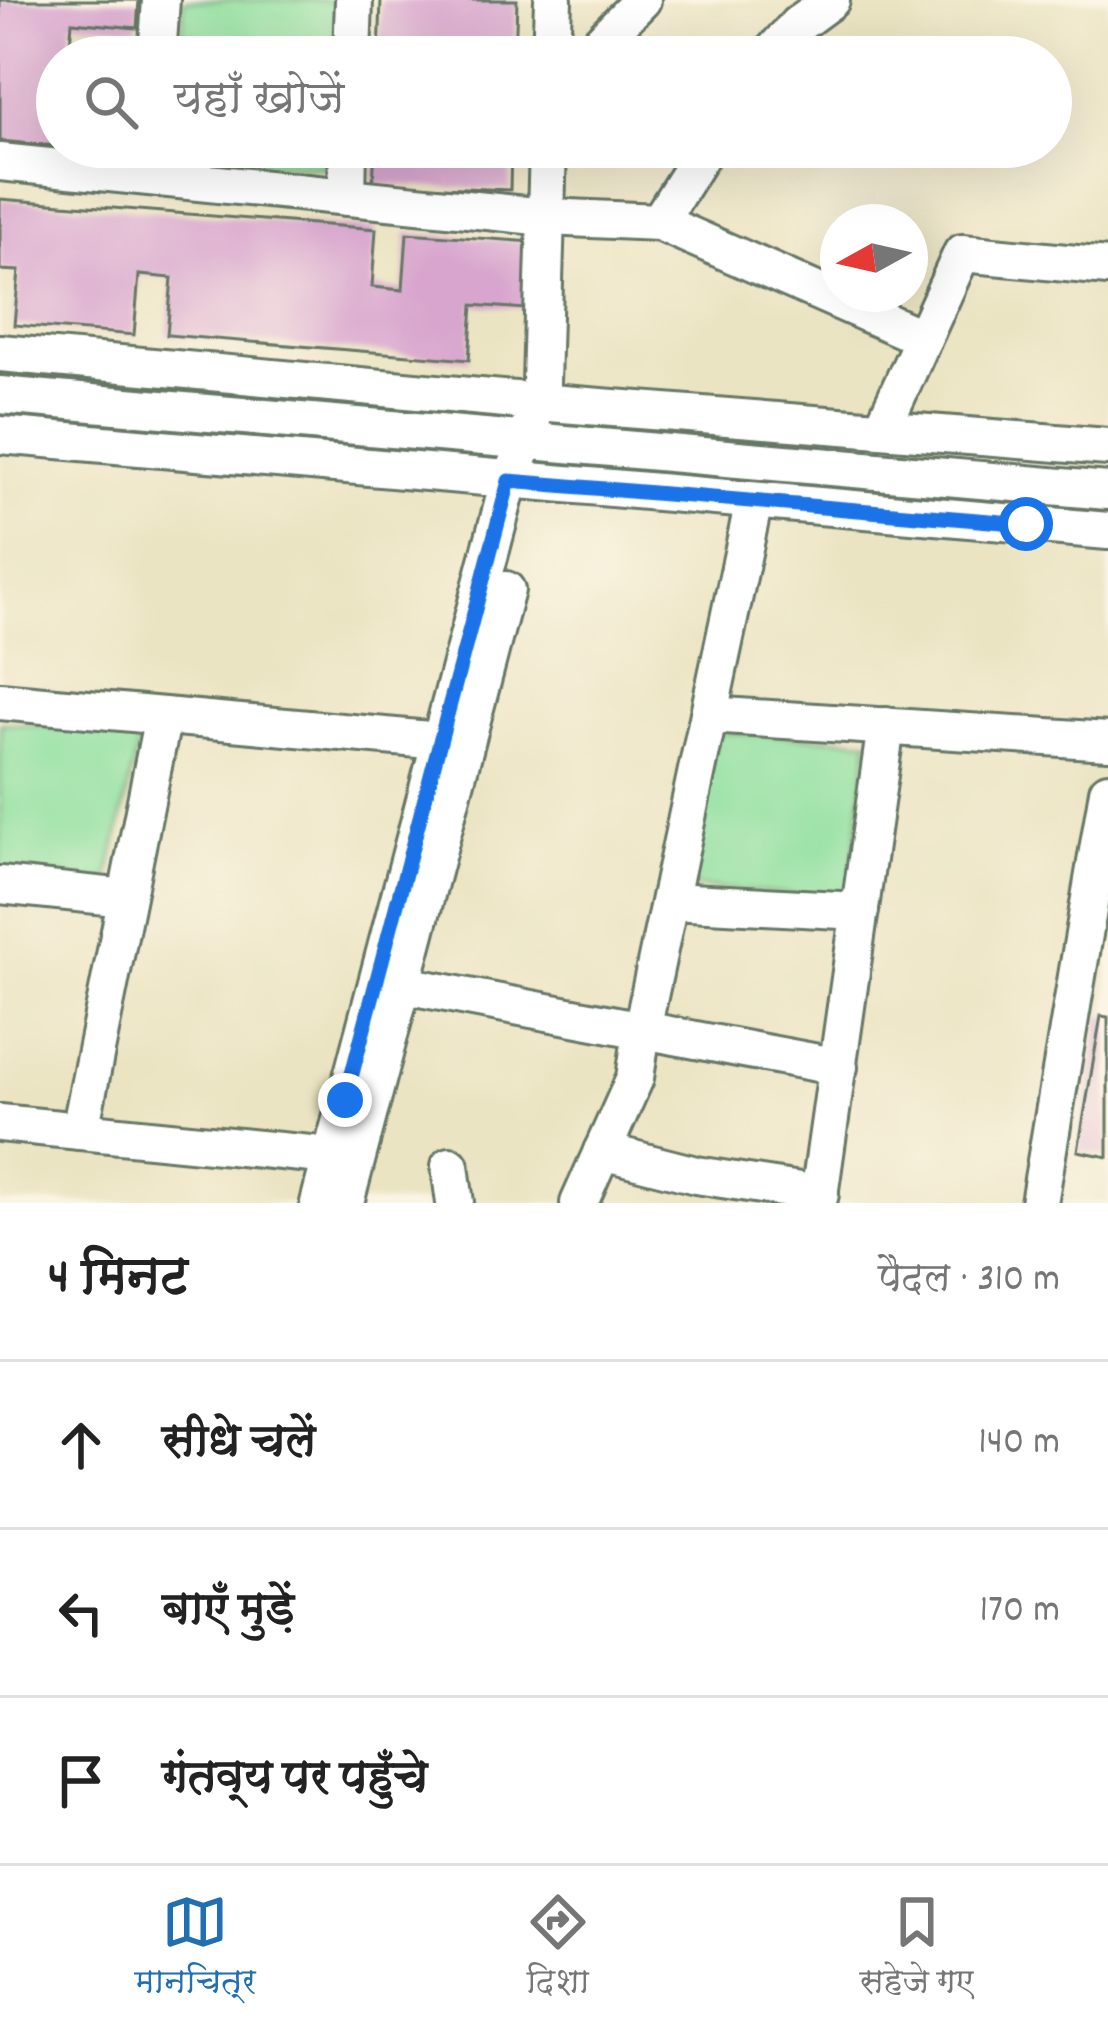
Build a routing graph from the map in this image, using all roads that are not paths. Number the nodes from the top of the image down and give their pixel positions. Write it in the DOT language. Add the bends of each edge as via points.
graph roads {
  1 [pos="161,0"];
  2 [pos="354,0"];
  3 [pos="553,0"];
  4 [pos="643,0"];
  5 [pos="831,0"];
  6 [pos="158,36"];
  7 [pos="353,36"];
  8 [pos="552,36"];
  9 [pos="607,36"];
  10 [pos="787,36"];
  11 [pos="0,162"];
  12 [pos="36,162"];
  13 [pos="184,168"];
  14 [pos="348,168"];
  15 [pos="547,168"];
  16 [pos="693,168"];
  17 [pos="346,197"];
  18 [pos="546,217"];
  19 [pos="659,222"];
  20 [pos="1108,267"];
  21 [pos="923,338"];
  22 [pos="0,353"];
  23 [pos="0,394"];
  24 [pos="537,402"];
  25 [pos="882,429"];
  26 [pos="0,435"];
  27 [pos="528,441"];
  28 [pos="1108,447"];
  29 [pos="522,482"];
  30 [pos="1108,491"];
  31 [pos="754,501"];
  32 [pos="1108,531"];
  33 [pos="0,701"];
  34 [pos="709,715"];
  35 [pos="164,716"];
  36 [pos="886,726"];
  37 [pos="440,741"];
  38 [pos="1108,741"];
  39 [pos="1108,791"];
  40 [pos="0,885"];
  41 [pos="126,898"];
  42 [pos="670,901"];
  43 [pos="860,910"];
  44 [pos="1096,945"];
  45 [pos="390,982"];
  46 [pos="642,1030"];
  47 [pos="839,1067"];
  48 [pos="0,1123"];
  49 [pos="80,1131"];
  50 [pos="602,1151"];
  51 [pos="331,1156"];
  52 [pos="450,1166"];
  53 [pos="690,1189"];
  54 [pos="819,1198"];
  55 [pos="319,1203"];
  56 [pos="345,1203"];
  57 [pos="454,1203"];
  58 [pos="579,1203"];
  59 [pos="1039,1203"];
  1 -- 6 [label="street"];
  2 -- 7 [label="street"];
  3 -- 8 [label="street"];
  4 -- 9 [label="street"];
  5 -- 10 [label="street"];
  11 -- 12 [label="street"];
  13 -- 17 [label="street"];
  14 -- 17 [label="street"];
  15 -- 18 [label="street"];
  16 -- 19 [label="street"];
  17 -- 18 [label="street"];
  18 -- 19 [label="street"];
  18 -- 24 [label="street"];
  19 -- 21 [label="street"];
  20 -- 21 [label="street" via="962,253"];
  21 -- 25 [label="street"];
  22 -- 24 [label="street"];
  23 -- 27 [label="street"];
  24 -- 25 [label="street"];
  24 -- 27 [label="street"];
  25 -- 28 [label="street"];
  26 -- 29 [label="street"];
  27 -- 29 [label="street"];
  27 -- 30 [label="street"];
  29 -- 31 [label="street"];
  29 -- 37 [label="street"];
  29 -- 45 [label="street"];
  31 -- 32 [label="street"];
  31 -- 34 [label="street"];
  33 -- 35 [label="street"];
  34 -- 36 [label="street"];
  34 -- 42 [label="street"];
  35 -- 37 [label="street"];
  35 -- 41 [label="street"];
  36 -- 38 [label="street"];
  36 -- 43 [label="street"];
  37 -- 45 [label="street"];
  39 -- 44 [label="street"];
  40 -- 41 [label="street"];
  41 -- 49 [label="street"];
  42 -- 43 [label="street"];
  42 -- 46 [label="street"];
  43 -- 47 [label="street"];
  44 -- 59 [label="street"];
  45 -- 46 [label="street"];
  45 -- 51 [label="street"];
  45 -- 56 [label="street"];
  46 -- 47 [label="street"];
  46 -- 50 [label="street" via="635,1078"];
  47 -- 54 [label="street"];
  48 -- 49 [label="street"];
  49 -- 51 [label="street"];
  50 -- 53 [label="street"];
  50 -- 58 [label="street"];
  51 -- 55 [label="street"];
  52 -- 57 [label="street"];
  53 -- 54 [label="street"];
}
